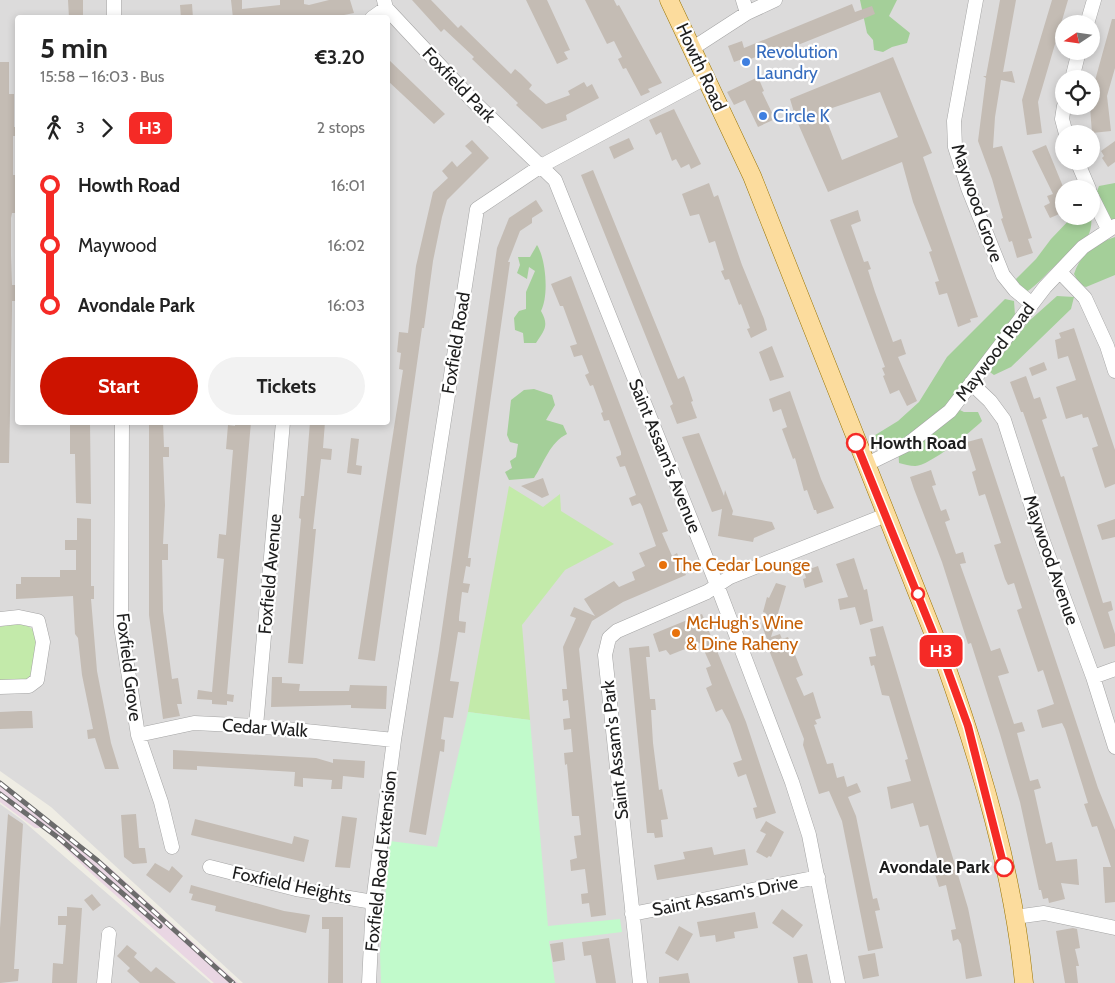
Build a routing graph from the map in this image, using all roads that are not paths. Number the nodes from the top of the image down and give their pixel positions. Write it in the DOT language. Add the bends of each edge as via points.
graph roads {
  1 [pos="114,0"];
  2 [pos="669,0"];
  3 [pos="775,0"];
  4 [pos="976,0"];
  5 [pos="1094,0"];
  6 [pos="385,4"];
  7 [pos="745,6"];
  8 [pos="114,15"];
  9 [pos="375,15"];
  10 [pos="1090,15"];
  11 [pos="693,48"];
  12 [pos="706,77"];
  13 [pos="541,166"];
  14 [pos="1100,210"];
  15 [pos="1111,228"];
  16 [pos="1060,272"];
  17 [pos="1032,304"];
  18 [pos="1115,371"];
  19 [pos="971,383"];
  20 [pos="122,425"];
  21 [pos="283,425"];
  22 [pos="865,465"];
  23 [pos="886,515"];
  24 [pos="717,585"];
  25 [pos="0,619"];
  26 [pos="1115,669"];
  27 [pos="1093,677"];
  28 [pos="0,688"];
  29 [pos="256,726"];
  30 [pos="138,735"];
  31 [pos="394,740"];
  32 [pos="1115,747"];
  33 [pos="172,847"];
  34 [pos="210,867"];
  35 [pos="818,878"];
  36 [pos="374,902"];
  37 [pos="632,914"];
  38 [pos="1015,917"];
  39 [pos="1115,928"];
  40 [pos="109,934"];
  41 [pos="104,983"];
  42 [pos="369,983"];
  43 [pos="640,983"];
  44 [pos="838,983"];
  45 [pos="1024,983"];
  1 -- 8 [label="street"];
  2 -- 11 [label="main road, Howth Road"];
  3 -- 7 [label="street"];
  4 -- 17 [label="street, Maywood Grove" via="954,121 955,147 1003,274 1014,290"];
  5 -- 10 [label="street"];
  6 -- 9 [label="street"];
  6 -- 13 [label="street, Foxfield Park" via="474,102"];
  7 -- 11 [label="street"];
  11 -- 12 [label="main road, Howth Road"];
  12 -- 13 [label="street, Foxfield Road"];
  12 -- 22 [label="main road, Howth Road" via="755,185"];
  13 -- 24 [label="street, Saint Assam's Avenue" via="555,180"];
  13 -- 31 [label="street, Foxfield Road" via="477,209"];
  14 -- 15 [label="street"];
  15 -- 16 [label="street, Maywood Road" via="1083,247"];
  16 -- 17 [label="street, Maywood Road"];
  16 -- 18 [label="street" via="1085,298"];
  17 -- 19 [label="street, Maywood Road"];
  19 -- 22 [label="street, Maywood Road" via="950,411 908,444"];
  19 -- 27 [label="street, Maywood Avenue" via="1004,420 1040,533"];
  20 -- 30 [label="street, Foxfield Grove" via="121,626"];
  21 -- 29 [label="street, Foxfield Avenue"];
  22 -- 23 [label="main road, Howth Road"];
  23 -- 24 [label="street, Saint Assam's Park"];
  23 -- 38 [label="main road, Howth Road" via="968,726"];
  24 -- 35 [label="street, Saint Assam's Avenue" via="792,782 809,835"];
  24 -- 37 [label="street, Saint Assam's Park" via="617,631 609,638 606,647"];
  25 -- 28 [label="street" via="19,617 38,621 42,642 37,680 29,686"];
  26 -- 27 [label="street"];
  27 -- 32 [label="street, Maywood Avenue"];
  29 -- 30 [label="street, Cedar Walk" via="194,723"];
  29 -- 31 [label="street, Cedar Walk"];
  30 -- 33 [label="street, Foxfield Grove" via="161,802"];
  31 -- 36 [label="street, Foxfield Road Extension"];
  34 -- 36 [label="street, Foxfield Heights" via="296,889"];
  35 -- 37 [label="street, Saint Assam's Drive"];
  35 -- 44 [label="street, Saint Assam's Avenue"];
  36 -- 42 [label="street, Foxfield Road Extension"];
  37 -- 43 [label="street, Saint Assam's Park"];
  38 -- 39 [label="street" via="1044,913"];
  38 -- 45 [label="main road, Howth Road"];
  40 -- 41 [label="street"];
}
